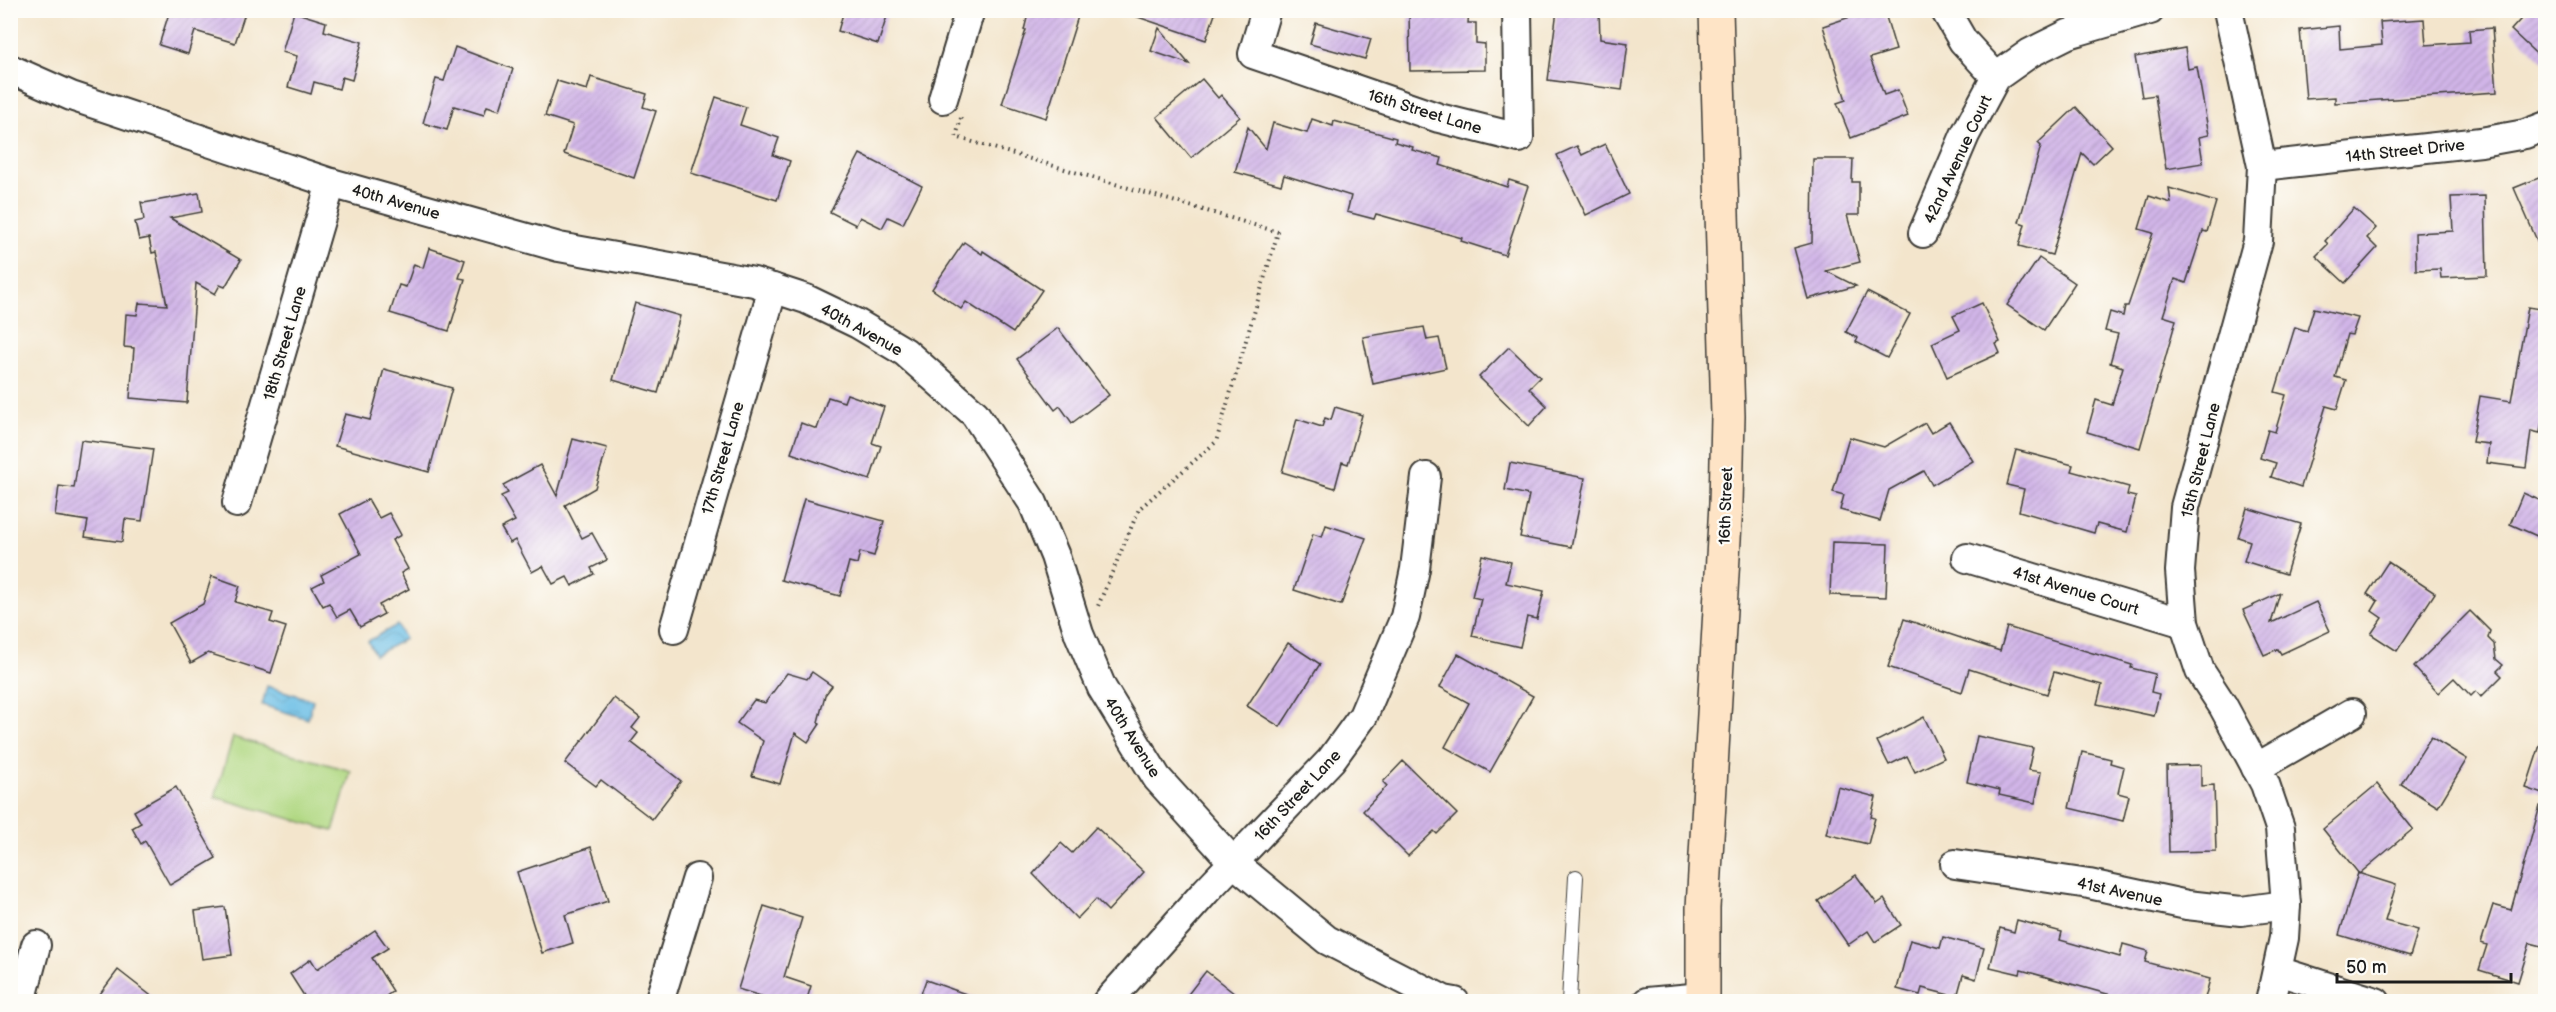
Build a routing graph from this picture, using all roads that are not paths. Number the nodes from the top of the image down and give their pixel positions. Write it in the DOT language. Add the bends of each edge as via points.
graph roads {
  1 [pos="970,10"];
  2 [pos="1266,10"];
  3 [pos="1518,10"];
  4 [pos="1716,10"];
  5 [pos="1945,10"];
  6 [pos="2150,10"];
  7 [pos="2228,10"];
  8 [pos="10,69"];
  9 [pos="1996,77"];
  10 [pos="943,99"];
  11 [pos="2546,126"];
  12 [pos="2262,166"];
  13 [pos="331,183"];
  14 [pos="1923,233"];
  15 [pos="773,288"];
  16 [pos="1426,477"];
  17 [pos="237,503"];
  18 [pos="1968,558"];
  19 [pos="2184,622"];
  20 [pos="674,629"];
  21 [pos="2352,713"];
  22 [pos="2256,768"];
  23 [pos="1234,863"];
  24 [pos="1955,864"];
  25 [pos="697,878"];
  26 [pos="1576,878"];
  27 [pos="2286,905"];
  28 [pos="36,945"];
  29 [pos="2278,971"];
  30 [pos="1703,999"];
  31 [pos="1447,1001"];
  32 [pos="21,1002"];
  33 [pos="658,1002"];
  34 [pos="1107,1002"];
  35 [pos="1569,1002"];
  36 [pos="1647,1002"];
  37 [pos="2270,1002"];
  38 [pos="2376,1002"];
  1 -- 10 [label="street"];
  2 -- 3 [label="street, 16th Street Lane" via="1253,54 1439,118 1519,138"];
  4 -- 30 [label="main road, 16th Street" via="1728,416 1702,908"];
  5 -- 9 [label="street" via="1963,41"];
  6 -- 9 [label="street, 42nd Avenue Court" via="2068,34 2030,53"];
  7 -- 12 [label="street, 15th Street Lane"];
  8 -- 13 [label="street, 40th Avenue" via="71,96"];
  9 -- 14 [label="street, 42nd Avenue Court" via="1965,135"];
  11 -- 12 [label="street, 14th Street Drive" via="2481,142"];
  12 -- 19 [label="street, 15th Street Lane" via="2258,241 2185,507 2180,571"];
  13 -- 15 [label="street, 40th Avenue" via="559,246 743,279"];
  13 -- 17 [label="street, 18th Street Lane"];
  15 -- 20 [label="street, 17th Street Lane"];
  15 -- 23 [label="street, 40th Avenue" via="858,324 905,352 975,414 1033,503 1055,556 1078,634 1102,688 1157,778"];
  16 -- 23 [label="street, 16th Street Lane" via="1405,617 1363,716 1331,760"];
  18 -- 19 [label="street, 41st Avenue Court"];
  19 -- 22 [label="street, 15th Street Lane" via="2200,671"];
  21 -- 22 [label="street"];
  22 -- 27 [label="street, 15th Street Lane" via="2280,828"];
  23 -- 31 [label="street, 40th Avenue" via="1328,940"];
  23 -- 34 [label="street, 16th Street Lane"];
  24 -- 27 [label="street, 41st Avenue" via="2089,884 2187,905 2241,911"];
  25 -- 33 [label="street"];
  26 -- 35 [label="lane"];
  27 -- 29 [label="street, 15th Street Lane"];
  28 -- 32 [label="street"];
  29 -- 37 [label="street, 15th Street Lane"];
  29 -- 38 [label="street"];
  30 -- 36 [label="street"];
}
